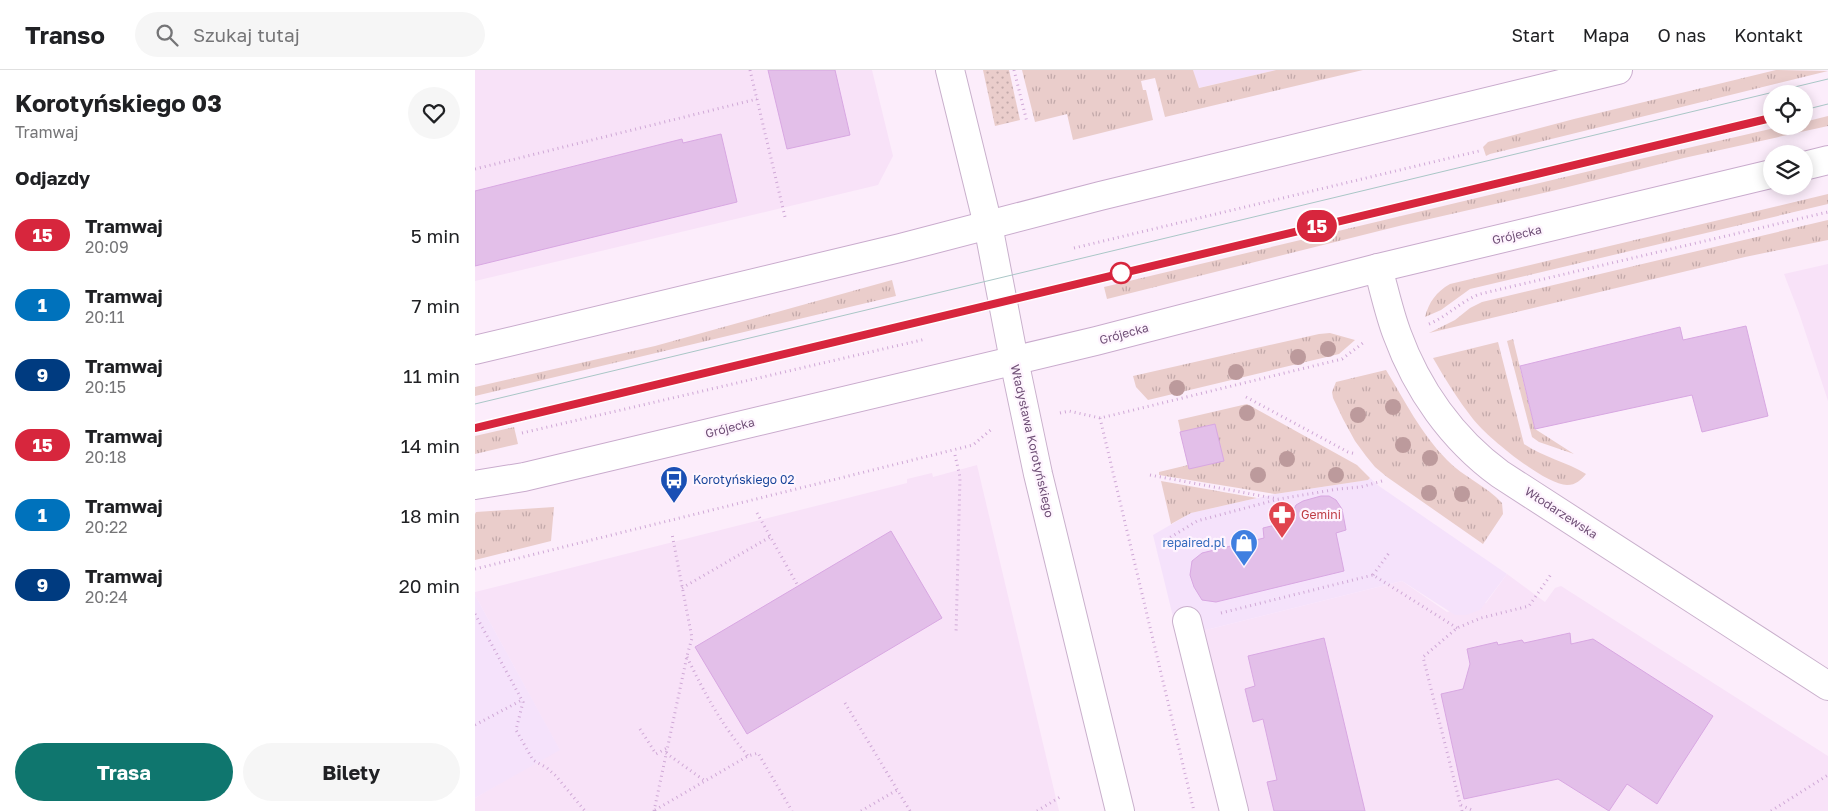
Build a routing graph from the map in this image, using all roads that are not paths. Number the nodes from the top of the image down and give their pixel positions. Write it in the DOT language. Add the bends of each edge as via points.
graph roads {
  1 [pos="950,70"];
  2 [pos="1618,70"];
  3 [pos="1828,160"];
  4 [pos="1813,164"];
  5 [pos="1763,176"];
  6 [pos="988,225"];
  7 [pos="1379,268"];
  8 [pos="475,350"];
  9 [pos="1014,360"];
  10 [pos="475,485"];
  11 [pos="1187,621"];
  12 [pos="1828,686"];
  13 [pos="1120,811"];
  14 [pos="1234,811"];
  1 -- 6 [label="main road, Władysława Korotyńskiego"];
  2 -- 6 [label="main road"];
  3 -- 4 [label="main road"];
  5 -- 7 [label="main road, Grójecka"];
  6 -- 8 [label="main road"];
  6 -- 9 [label="main road, Władysława Korotyńskiego"];
  7 -- 9 [label="main road, Grójecka"];
  7 -- 12 [label="main road, Włodarzewska" via="1396,333 1418,380 1457,437 1500,474"];
  9 -- 10 [label="main road, Grójecka" via="524,477"];
  9 -- 13 [label="main road, Władysława Korotyńskiego" via="1038,474"];
  11 -- 14 [label="main road"];
}
